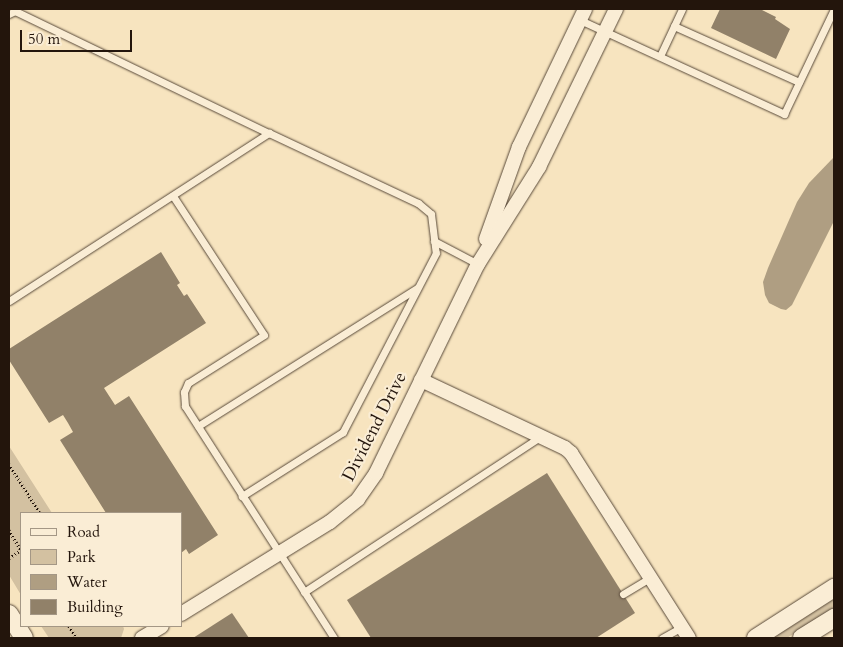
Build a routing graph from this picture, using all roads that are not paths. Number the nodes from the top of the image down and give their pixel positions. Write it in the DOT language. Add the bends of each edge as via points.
graph roads {
  1 [pos="616,9"];
  2 [pos="682,9"];
  3 [pos="834,9"];
  4 [pos="9,14"];
  5 [pos="583,14"];
  6 [pos="674,26"];
  7 [pos="605,31"];
  8 [pos="660,56"];
  9 [pos="799,82"];
  10 [pos="269,133"];
  11 [pos="173,196"];
  12 [pos="434,241"];
  13 [pos="478,264"];
  14 [pos="418,288"];
  15 [pos="9,301"];
  16 [pos="421,380"];
  17 [pos="198,426"];
  18 [pos="540,436"];
  19 [pos="242,496"];
  20 [pos="279,553"];
  21 [pos="651,578"];
  22 [pos="834,588"];
  23 [pos="304,592"];
  24 [pos="623,594"];
  25 [pos="182,613"];
  26 [pos="9,614"];
  27 [pos="834,618"];
  28 [pos="160,627"];
  29 [pos="685,632"];
  30 [pos="24,638"];
  31 [pos="142,638"];
  32 [pos="334,638"];
  33 [pos="662,638"];
  34 [pos="756,638"];
  35 [pos="802,638"];
  1 -- 7 [label="street, Dividend Drive"];
  2 -- 6 [label="lane"];
  3 -- 9 [label="lane"];
  4 -- 10 [label="lane" via="15,10"];
  5 -- 7 [label="lane"];
  5 -- 13 [label="street, Dividend Drive" via="519,146"];
  6 -- 8 [label="lane"];
  6 -- 9 [label="lane"];
  7 -- 8 [label="lane"];
  7 -- 13 [label="street, Dividend Drive" via="539,167"];
  8 -- 9 [label="lane" via="784,114"];
  10 -- 11 [label="lane"];
  10 -- 12 [label="lane" via="418,203 431,214"];
  11 -- 15 [label="lane"];
  11 -- 17 [label="lane" via="264,334 188,383 184,392 185,406"];
  12 -- 13 [label="lane"];
  12 -- 14 [label="lane" via="436,253"];
  13 -- 16 [label="street, Dividend Drive"];
  14 -- 17 [label="lane"];
  14 -- 19 [label="lane" via="342,432"];
  16 -- 18 [label="street"];
  16 -- 20 [label="street, Dividend Drive" via="376,473 358,499 330,522"];
  17 -- 19 [label="lane"];
  18 -- 21 [label="street" via="565,448 576,459"];
  18 -- 23 [label="lane"];
  19 -- 20 [label="lane"];
  20 -- 23 [label="lane"];
  20 -- 25 [label="street, Dividend Drive"];
  21 -- 24 [label="lane"];
  21 -- 29 [label="street"];
  22 -- 34 [label="street"];
  23 -- 32 [label="lane"];
  26 -- 30 [label="street"];
  27 -- 35 [label="street"];
  28 -- 31 [label="street"];
  29 -- 33 [label="lane"];
}
